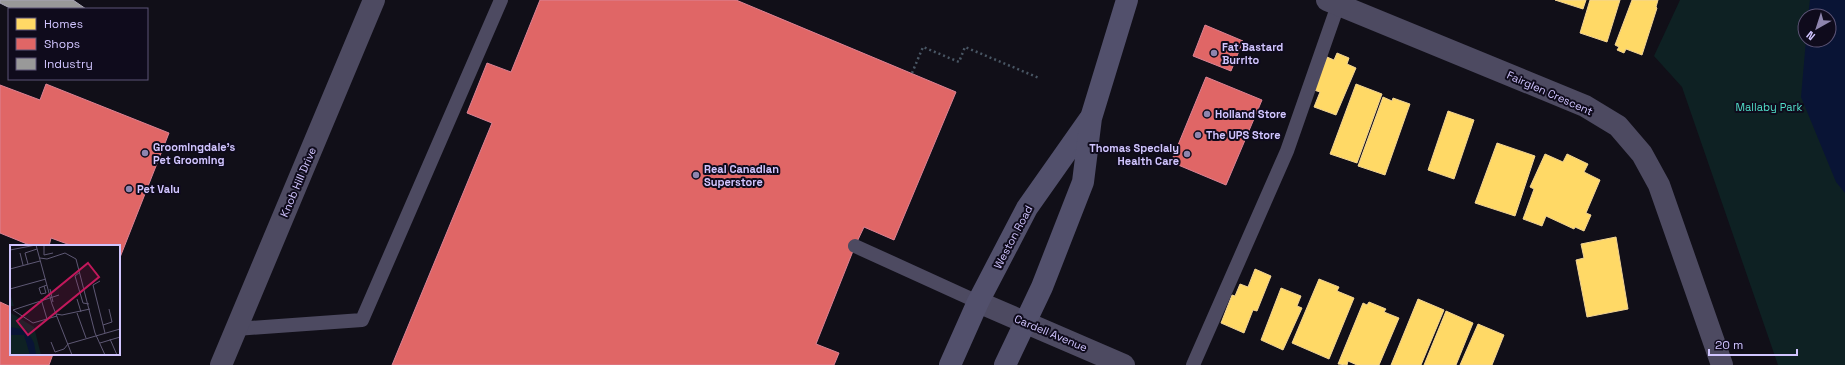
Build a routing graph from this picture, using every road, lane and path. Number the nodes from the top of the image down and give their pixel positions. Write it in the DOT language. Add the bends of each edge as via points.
graph roads {
  1 [pos="374,0"];
  2 [pos="501,0"];
  3 [pos="1127,0"];
  4 [pos="1332,2"];
  5 [pos="912,73"];
  6 [pos="1039,78"];
  7 [pos="1090,118"];
  8 [pos="855,246"];
  9 [pos="978,302"];
  10 [pos="1026,323"];
  11 [pos="236,329"];
  12 [pos="1120,364"];
  13 [pos="221,365"];
  14 [pos="950,365"];
  15 [pos="1005,365"];
  16 [pos="1193,365"];
  17 [pos="1722,365"];
  1 -- 11 [label="street, Knob Hill Drive"];
  2 -- 11 [label="lane" via="362,320"];
  3 -- 7 [label="main road, Weston Road"];
  4 -- 16 [label="lane" via="1287,151"];
  4 -- 17 [label="street, Fairglen Crescent" via="1585,106 1618,126 1642,154 1659,186"];
  5 -- 6 [label="path" via="923,47 959,62 965,48"];
  7 -- 9 [label="main road, Weston Road" via="1028,208"];
  7 -- 10 [label="main road, Weston Road" via="1083,182"];
  8 -- 9 [label="lane"];
  9 -- 10 [label="street, Cardell Avenue"];
  9 -- 14 [label="main road, Weston Road"];
  10 -- 12 [label="street, Cardell Avenue"];
  10 -- 15 [label="main road, Weston Road"];
  11 -- 13 [label="street, Knob Hill Drive"];
}
